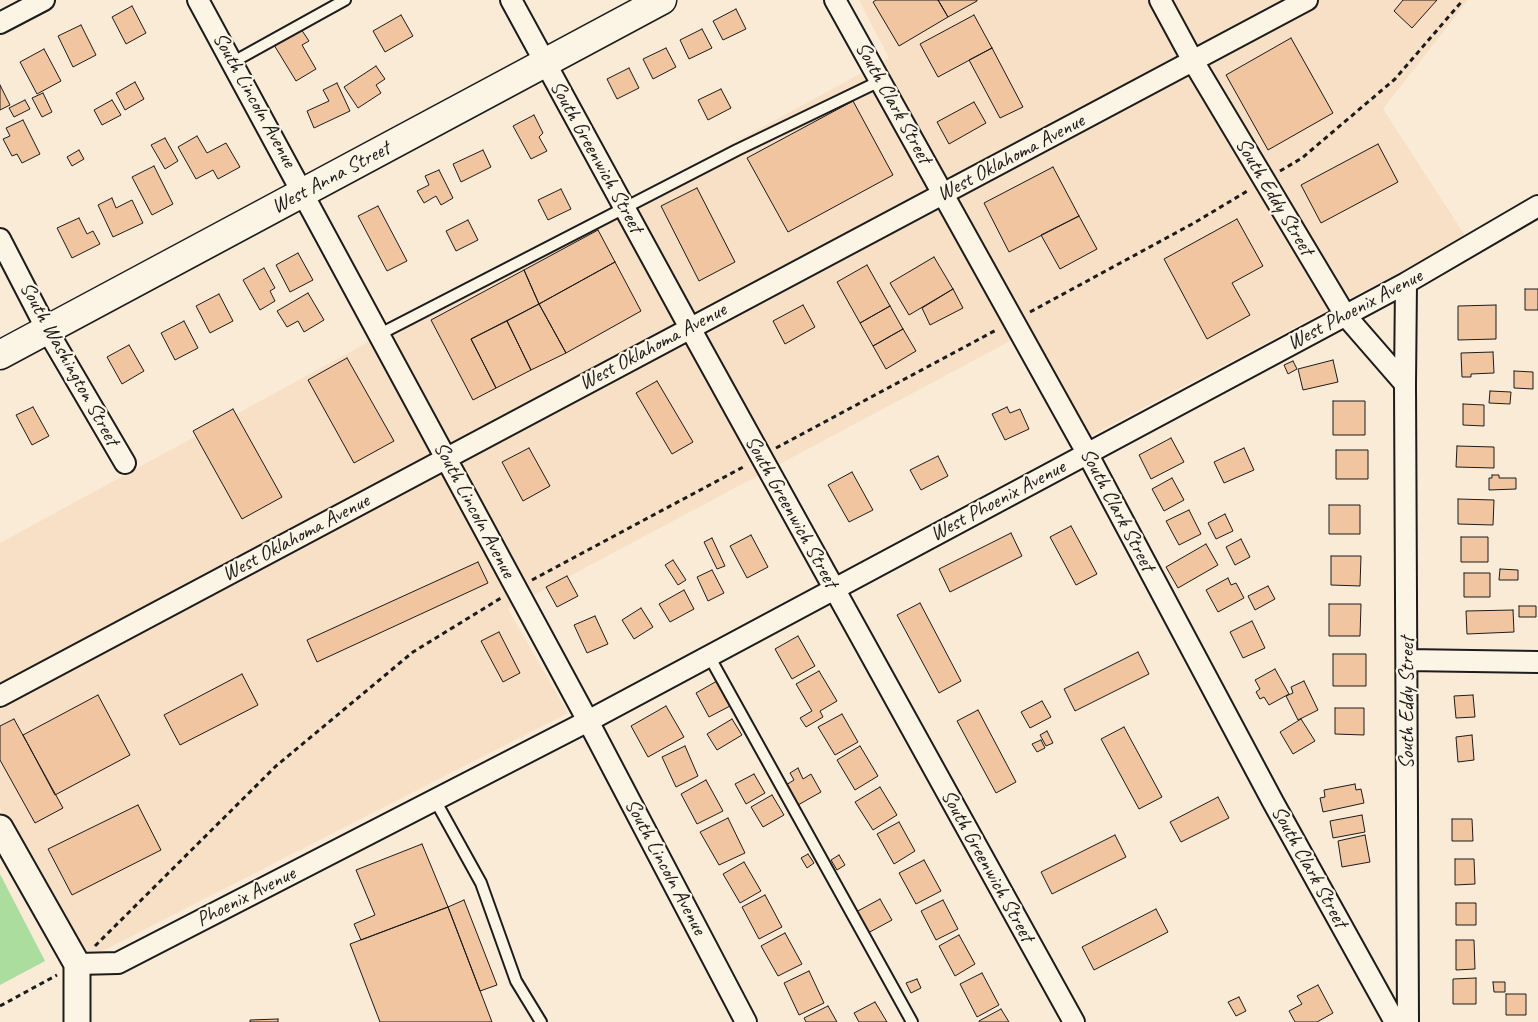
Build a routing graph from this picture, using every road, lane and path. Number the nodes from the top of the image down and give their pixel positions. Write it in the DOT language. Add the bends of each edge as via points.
graph roads {
  1 [pos="44,0"];
  2 [pos="198,0"];
  3 [pos="344,0"];
  4 [pos="511,0"];
  5 [pos="662,0"];
  6 [pos="835,0"];
  7 [pos="1160,0"];
  8 [pos="1307,0"];
  9 [pos="1463,0"];
  10 [pos="0,23"];
  11 [pos="233,62"];
  12 [pos="1193,62"];
  13 [pos="545,63"];
  14 [pos="880,81"];
  15 [pos="1264,181"];
  16 [pos="304,192"];
  17 [pos="943,194"];
  18 [pos="1538,206"];
  19 [pos="624,208"];
  20 [pos="0,239"];
  21 [pos="1406,283"];
  22 [pos="1345,315"];
  23 [pos="1014,320"];
  24 [pos="690,328"];
  25 [pos="48,330"];
  26 [pos="380,334"];
  27 [pos="0,355"];
  28 [pos="1405,384"];
  29 [pos="1087,453"];
  30 [pos="761,457"];
  31 [pos="446,458"];
  32 [pos="125,463"];
  33 [pos="517,589"];
  34 [pos="834,589"];
  35 [pos="709,656"];
  36 [pos="1407,660"];
  37 [pos="1538,662"];
  38 [pos="0,696"];
  39 [pos="588,721"];
  40 [pos="435,800"];
  41 [pos="0,828"];
  42 [pos="77,964"];
  43 [pos="0,1006"];
  44 [pos="77,1022"];
  45 [pos="541,1022"];
  46 [pos="746,1022"];
  47 [pos="912,1022"];
  48 [pos="1074,1022"];
  49 [pos="1395,1022"];
  50 [pos="1408,1022"];
  1 -- 10 [label="street"];
  2 -- 11 [label="street, South Lincoln Avenue"];
  3 -- 11 [label="lane"];
  4 -- 13 [label="street, South Greenwich Street"];
  5 -- 13 [label="main road, West Anna Street"];
  6 -- 14 [label="street, South Clark Street"];
  7 -- 12 [label="street, South Eddy Street"];
  8 -- 12 [label="street, West Oklahoma Avenue"];
  9 -- 15 [label="path" via="1395,80 1302,158"];
  11 -- 16 [label="street, South Lincoln Avenue"];
  12 -- 15 [label="street, South Eddy Street"];
  12 -- 17 [label="street, West Oklahoma Avenue"];
  13 -- 16 [label="main road, West Anna Street"];
  13 -- 19 [label="street, South Greenwich Street"];
  14 -- 17 [label="street, South Clark Street"];
  14 -- 19 [label="lane"];
  15 -- 22 [label="street, South Eddy Street"];
  15 -- 23 [label="path" via="1194,223"];
  16 -- 25 [label="main road, West Anna Street"];
  16 -- 26 [label="street, South Lincoln Avenue"];
  17 -- 23 [label="street, South Clark Street"];
  17 -- 24 [label="street, West Oklahoma Avenue"];
  18 -- 21 [label="street, West Phoenix Avenue"];
  19 -- 24 [label="street, South Greenwich Street"];
  19 -- 26 [label="lane"];
  20 -- 25 [label="street, South Washington Street"];
  21 -- 22 [label="street, West Phoenix Avenue"];
  21 -- 28 [label="street, South Eddy Street"];
  22 -- 28 [label="street, South Eddy Street"];
  22 -- 29 [label="street, West Phoenix Avenue"];
  23 -- 29 [label="street, South Clark Street"];
  23 -- 30 [label="path"];
  24 -- 30 [label="street, South Greenwich Street"];
  24 -- 31 [label="street, West Oklahoma Avenue"];
  25 -- 27 [label="main road, West Anna Street"];
  25 -- 32 [label="street, South Washington Street"];
  26 -- 31 [label="street, South Lincoln Avenue"];
  28 -- 36 [label="street, South Eddy Street"];
  29 -- 34 [label="street, West Phoenix Avenue"];
  29 -- 49 [label="street, South Clark Street" via="1273,802"];
  30 -- 33 [label="path"];
  30 -- 34 [label="street, South Greenwich Street"];
  31 -- 33 [label="street, South Lincoln Avenue"];
  31 -- 38 [label="street, West Oklahoma Avenue"];
  33 -- 39 [label="street, South Lincoln Avenue"];
  33 -- 42 [label="path" via="413,652 276,766"];
  34 -- 35 [label="street, West Phoenix Avenue"];
  34 -- 48 [label="street, South Greenwich Street"];
  35 -- 39 [label="street, West Phoenix Avenue"];
  35 -- 47 [label="lane"];
  36 -- 37 [label="street"];
  36 -- 50 [label="street, South Eddy Street"];
  39 -- 40 [label="street, Phoenix Avenue"];
  39 -- 46 [label="street, South Lincoln Avenue"];
  40 -- 42 [label="street, Phoenix Avenue" via="118,963"];
  40 -- 45 [label="lane" via="481,883 516,981"];
  41 -- 42 [label="street"];
  42 -- 43 [label="path"];
  42 -- 44 [label="street"];
}
